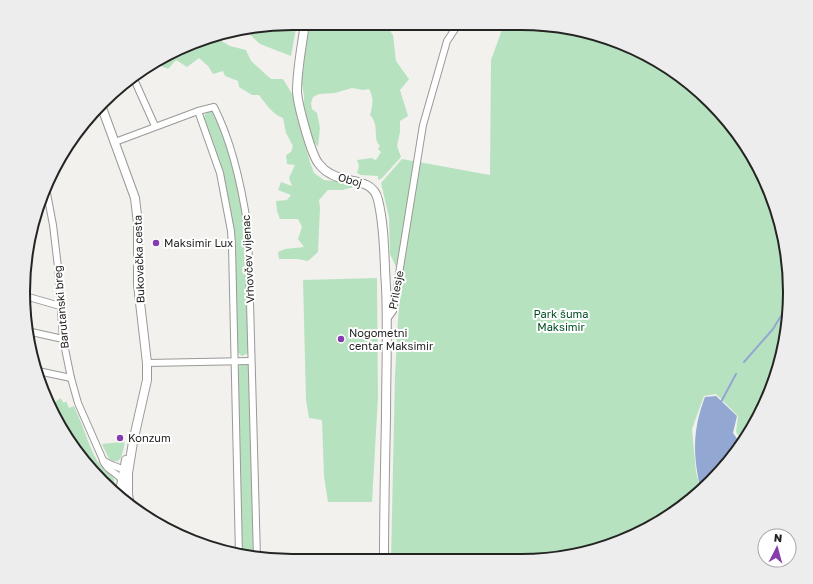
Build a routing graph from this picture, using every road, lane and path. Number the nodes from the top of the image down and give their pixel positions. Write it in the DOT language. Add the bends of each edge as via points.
graph roads {
  1 [pos="304,30"];
  2 [pos="454,30"];
  3 [pos="135,82"];
  4 [pos="103,111"];
  5 [pos="198,111"];
  6 [pos="155,126"];
  7 [pos="115,142"];
  8 [pos="48,198"];
  9 [pos="30,298"];
  10 [pos="60,306"];
  11 [pos="387,319"];
  12 [pos="33,333"];
  13 [pos="63,339"];
  14 [pos="234,361"];
  15 [pos="251,361"];
  16 [pos="147,363"];
  17 [pos="43,372"];
  18 [pos="71,378"];
  19 [pos="133,442"];
  20 [pos="103,460"];
  21 [pos="123,470"];
  22 [pos="125,478"];
  23 [pos="121,490"];
  24 [pos="128,496"];
  25 [pos="239,548"];
  26 [pos="257,552"];
  27 [pos="384,554"];
  1 -- 11 [label="street, Oboj" via="297,93 307,136 318,164 339,178 365,183 377,195 382,229"];
  2 -- 11 [label="street, Prilesje" via="447,41 423,125 393,311"];
  3 -- 6 [label="street"];
  4 -- 7 [label="street, Bukovačka cesta"];
  5 -- 6 [label="street, Vrhovčev vijenac"];
  5 -- 14 [label="street, Vrhovčev vijenac" via="220,173 231,231"];
  5 -- 15 [label="street, Vrhovčev vijenac" via="214,107 223,123 245,206 248,229"];
  6 -- 7 [label="street, Vrhovčev vijenac"];
  7 -- 16 [label="street, Bukovačka cesta" via="135,198 138,285"];
  8 -- 10 [label="street, Barutanski breg" via="53,225"];
  9 -- 10 [label="street"];
  10 -- 13 [label="street, Barutanski breg"];
  11 -- 27 [label="street, Prilesje"];
  12 -- 13 [label="street"];
  13 -- 18 [label="street, Barutanski breg"];
  14 -- 15 [label="street"];
  14 -- 16 [label="street"];
  14 -- 25 [label="street, Vrhovčev vijenac"];
  15 -- 26 [label="street, Vrhovčev vijenac"];
  16 -- 19 [label="street, Bukovačka cesta" via="145,391"];
  17 -- 18 [label="street"];
  18 -- 20 [label="street, Barutanski breg" via="78,403"];
  19 -- 21 [label="street, Bukovačka cesta"];
  19 -- 22 [label="street, Bukovačka cesta"];
  20 -- 21 [label="street"];
  20 -- 22 [label="street, Barutanski breg" via="109,470"];
  21 -- 22 [label="street, Bukovačka cesta"];
  22 -- 23 [label="street, Bukovačka cesta"];
  22 -- 24 [label="street, Bukovačka cesta"];
}
